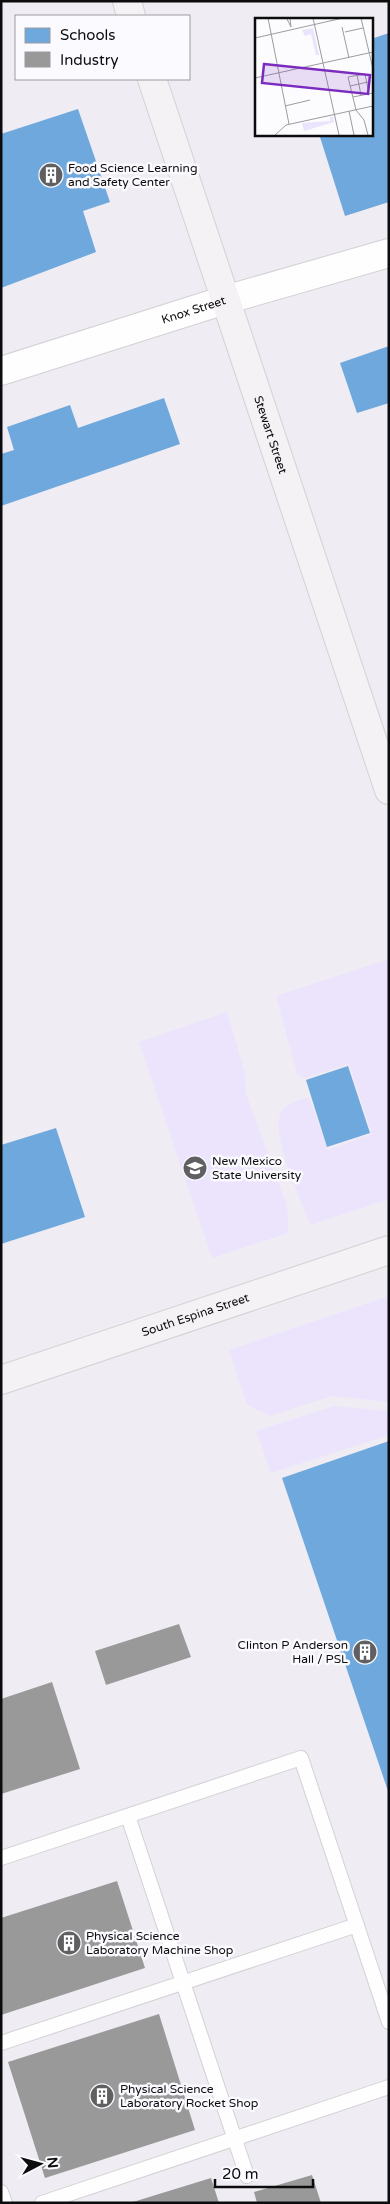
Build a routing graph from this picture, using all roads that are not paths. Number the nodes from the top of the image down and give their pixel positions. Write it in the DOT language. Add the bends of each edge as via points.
graph roads {
  1 [pos="126,1"];
  2 [pos="132,15"];
  3 [pos="152,80"];
  4 [pos="389,253"];
  5 [pos="225,300"];
  6 [pos="1,370"];
  7 [pos="389,790"];
  8 [pos="389,1250"];
  9 [pos="1,1380"];
  10 [pos="128,1816"];
  11 [pos="1,1858"];
  12 [pos="357,1925"];
  13 [pos="184,1982"];
  14 [pos="389,2022"];
  15 [pos="1,2043"];
  16 [pos="389,2087"];
  17 [pos="235,2138"];
  18 [pos="247,2176"];
  19 [pos="1,2192"];
  20 [pos="5,2203"];
  21 [pos="42,2203"];
  1 -- 2 [label="street"];
  3 -- 5 [label="street, Stewart Street"];
  4 -- 5 [label="street, Knox Street"];
  5 -- 6 [label="street, Knox Street"];
  5 -- 7 [label="street, Stewart Street"];
  8 -- 9 [label="street, South Espina Street"];
  10 -- 11 [label="lane"];
  10 -- 12 [label="lane" via="301,1758"];
  10 -- 13 [label="lane"];
  12 -- 13 [label="lane"];
  12 -- 14 [label="lane"];
  13 -- 15 [label="lane"];
  13 -- 17 [label="lane"];
  16 -- 17 [label="lane"];
  17 -- 18 [label="lane"];
  17 -- 21 [label="lane"];
  19 -- 20 [label="lane"];
}
